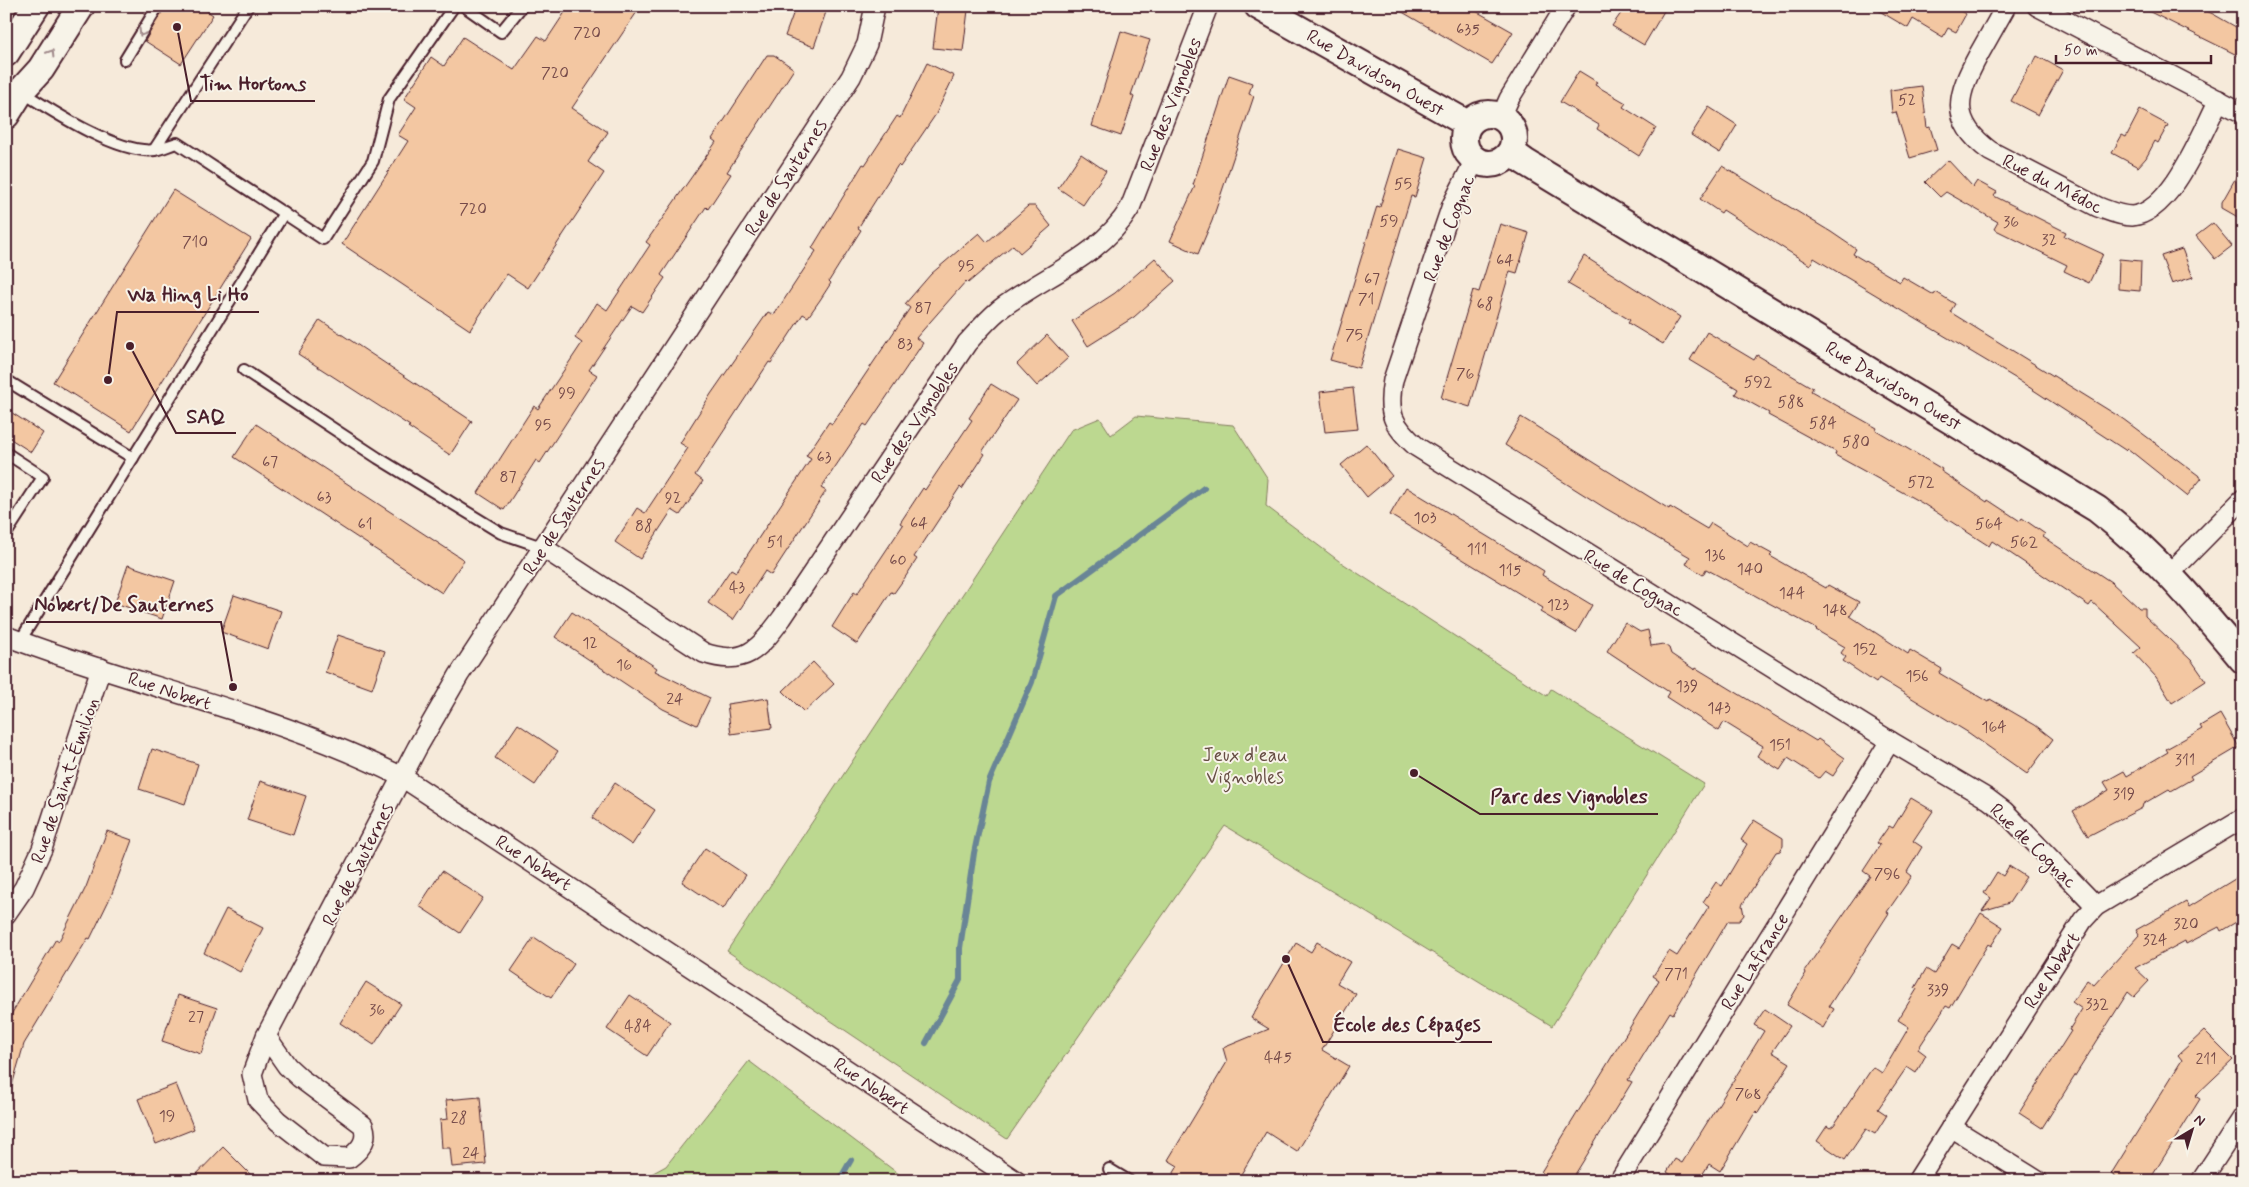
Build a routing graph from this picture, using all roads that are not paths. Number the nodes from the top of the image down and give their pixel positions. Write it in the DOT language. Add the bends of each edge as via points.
graph roads {
  1 [pos="36,6"];
  2 [pos="81,6"];
  3 [pos="158,6"];
  4 [pos="248,6"];
  5 [pos="454,6"];
  6 [pos="464,6"];
  7 [pos="522,6"];
  8 [pos="875,6"];
  9 [pos="1208,6"];
  10 [pos="1258,6"];
  11 [pos="1566,6"];
  12 [pos="2006,6"];
  13 [pos="2038,6"];
  14 [pos="6,53"];
  15 [pos="125,60"];
  16 [pos="6,68"];
  17 [pos="14,88"];
  18 [pos="2219,100"];
  19 [pos="2243,112"];
  20 [pos="6,115"];
  21 [pos="1501,117"];
  22 [pos="1468,124"];
  23 [pos="154,150"];
  24 [pos="1511,152"];
  25 [pos="1475,160"];
  26 [pos="284,213"];
  27 [pos="244,370"];
  28 [pos="6,380"];
  29 [pos="6,453"];
  30 [pos="133,458"];
  31 [pos="2243,499"];
  32 [pos="6,534"];
  33 [pos="542,548"];
  34 [pos="2170,573"];
  35 [pos="13,638"];
  36 [pos="2243,660"];
  37 [pos="102,668"];
  38 [pos="1890,741"];
  39 [pos="402,777"];
  40 [pos="2243,818"];
  41 [pos="2096,906"];
  42 [pos="6,914"];
  43 [pos="266,1036"];
  44 [pos="2243,1117"];
  45 [pos="1951,1127"];
  46 [pos="1109,1169"];
  47 [pos="1016,1181"];
  48 [pos="1129,1181"];
  49 [pos="1619,1181"];
  50 [pos="1917,1181"];
  51 [pos="2038,1181"];
  52 [pos="2201,1181"];
  1 -- 14 [label="street"];
  17 -- 2 [label="street, one-way" via="41,69"];
  3 -- 15 [label="lane, one-way"];
  4 -- 23 [label="lane"];
  5 -- 26 [label="lane" via="390,99 373,161 323,240"];
  6 -- 7 [label="lane" via="502,32"];
  8 -- 33 [label="street, Rue de Sauternes" via="867,44 850,77"];
  9 -- 33 [label="street, Rue des Vignobles" via="1130,208 1120,225 1088,253 1012,302 983,325 967,343 782,618 758,648 733,659 704,653"];
  10 -- 22 [label="street, Rue Davidson Ouest"];
  11 -- 21 [label="street"];
  12 -- 18 [label="street, Rue du Médoc" via="1961,92 1964,125 1990,151 2098,207 2132,216 2162,202 2174,187"];
  13 -- 18 [label="street"];
  16 -- 17 [label="street"];
  17 -- 20 [label="street"];
  17 -- 23 [label="lane" via="100,137"];
  18 -- 19 [label="street"];
  21 -- 22 [label="street" via="1490,114 1478,116"];
  21 -- 24 [label="street" via="1514,132"];
  22 -- 25 [label="street" via="1465,148"];
  23 -- 26 [label="lane" via="177,143"];
  24 -- 25 [label="street" via="1495,164"];
  24 -- 34 [label="street, Rue Davidson Ouest" via="2065,487 2123,529"];
  25 -- 38 [label="street, Rue de Cognac" via="1452,205 1393,380 1389,401 1392,417 1403,434 1417,447"];
  26 -- 30 [label="lane"];
  27 -- 33 [label="lane" via="378,458 501,533"];
  28 -- 30 [label="lane"];
  29 -- 32 [label="lane" via="43,477"];
  30 -- 35 [label="lane"];
  31 -- 34 [label="street"];
  33 -- 39 [label="street, Rue de Sauternes" via="459,676"];
  34 -- 36 [label="street, Rue Davidson Ouest"];
  35 -- 37 [label="street, Rue Nobert"];
  37 -- 39 [label="street, Rue Nobert" via="273,722 362,756"];
  37 -- 42 [label="street, Rue de Saint-Émilion" via="42,849 28,881"];
  38 -- 41 [label="street, Rue de Cognac" via="2004,810"];
  38 -- 49 [label="street, Rue Lafrance"];
  39 -- 43 [label="street, Rue de Sauternes"];
  39 -- 47 [label="street, Rue Nobert"];
  40 -- 41 [label="street, Rue Nobert"];
  41 -- 45 [label="street, Rue Nobert" via="2083,920"];
  43 -- 43 [label="street, Rue de Sauternes" via="287,1066 300,1078 364,1126 364,1141 348,1158 324,1157 278,1121 258,1100 252,1074"];
  44 -- 52 [label="street"];
  45 -- 50 [label="street, Rue Nobert"];
  45 -- 51 [label="street"];
  46 -- 48 [label="lane"];
}
